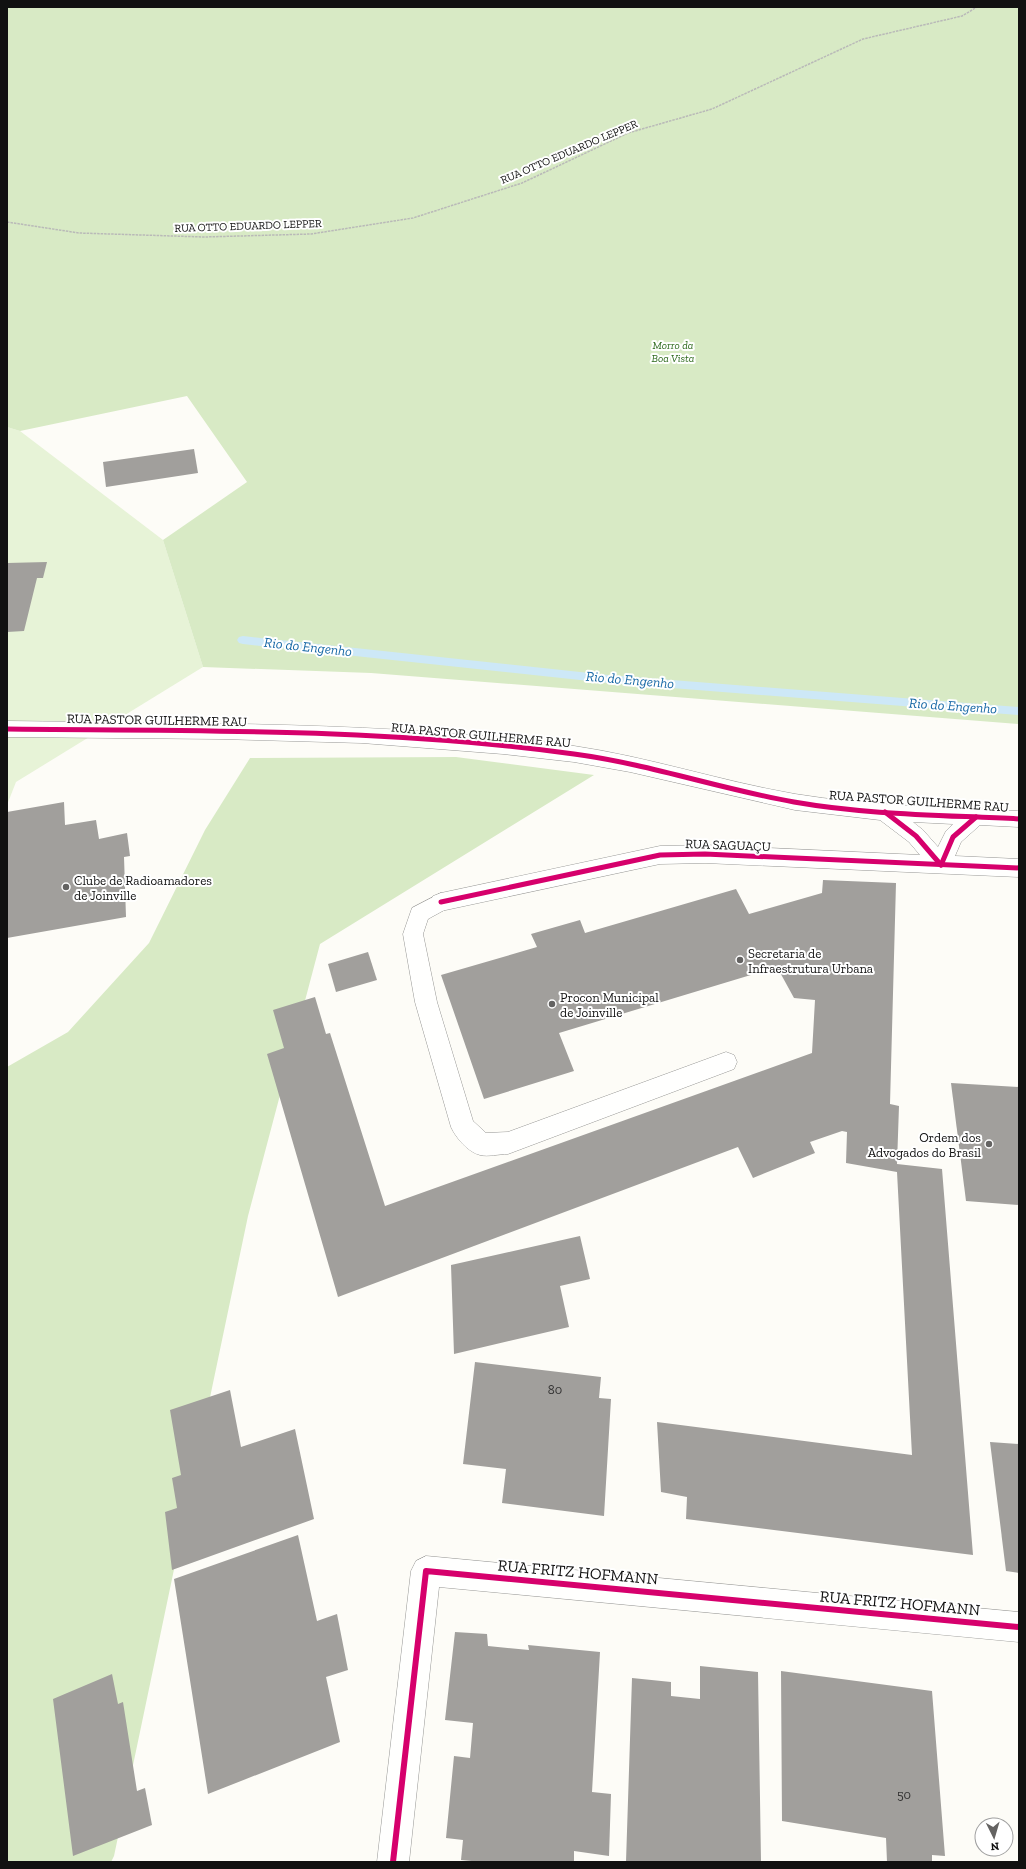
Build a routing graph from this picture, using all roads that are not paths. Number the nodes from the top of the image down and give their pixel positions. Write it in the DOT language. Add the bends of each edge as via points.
graph roads {
  1 [pos="7,729"];
  2 [pos="885,812"];
  3 [pos="976,817"];
  4 [pos="1019,819"];
  5 [pos="942,866"];
  6 [pos="1019,868"];
  7 [pos="441,902"];
  8 [pos="726,1062"];
  9 [pos="1019,1627"];
  10 [pos="393,1862"];
  1 -- 2 [label="street, RUA PASTOR GUILHERME RAU" via="359,735 472,742 577,755 658,770 794,802"];
  2 -- 3 [label="street, RUA PASTOR GUILHERME RAU"];
  2 -- 5 [label="street" via="916,836"];
  3 -- 4 [label="street, RUA PASTOR GUILHERME RAU"];
  3 -- 5 [label="street" via="953,837"];
  5 -- 6 [label="street, RUA SAGUAÇU"];
  5 -- 7 [label="street, RUA SAGUAÇU" via="705,854 660,855"];
  7 -- 8 [label="lane" via="420,914 413,934 426,1002 462,1127 481,1144 508,1143"];
  9 -- 10 [label="street, RUA FRITZ HOFMANN" via="426,1571"];
}
